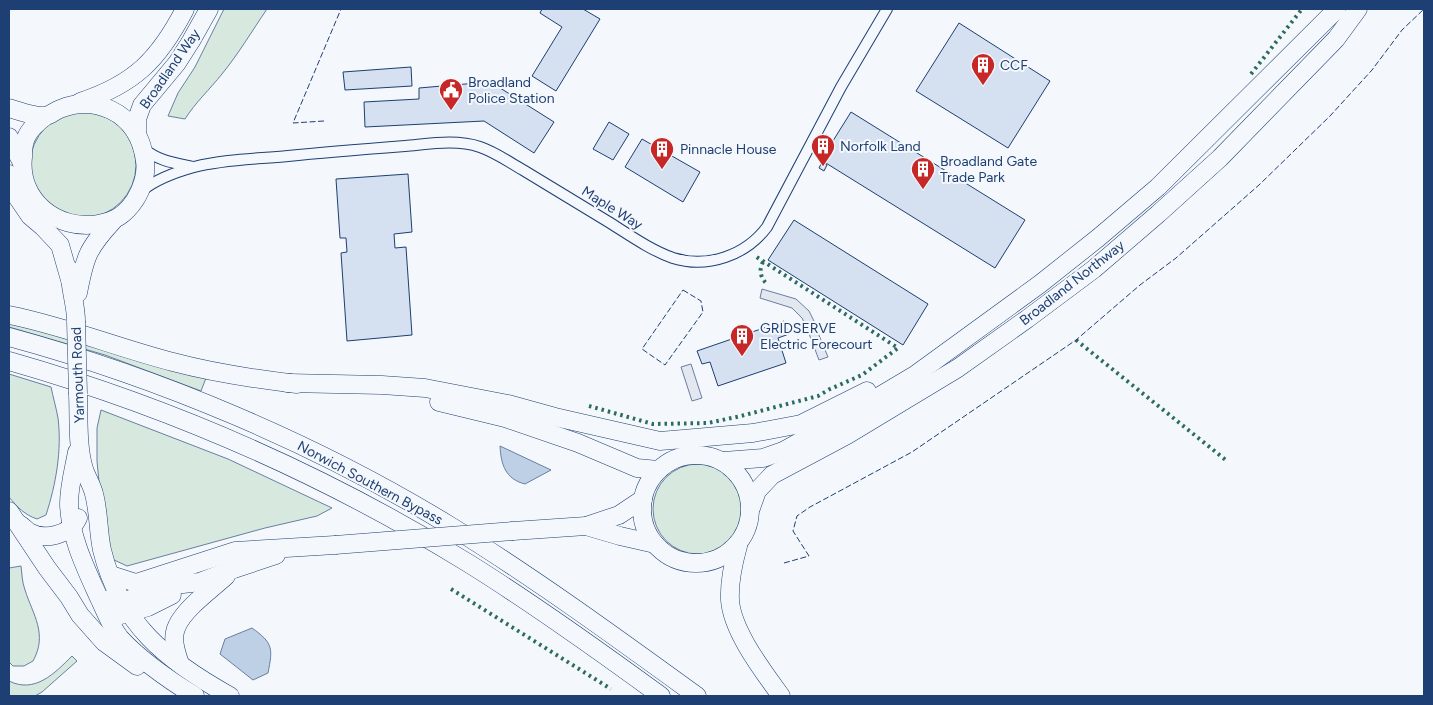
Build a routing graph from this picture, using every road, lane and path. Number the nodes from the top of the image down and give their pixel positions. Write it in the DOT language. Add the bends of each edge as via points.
graph roads {
  1 [pos="185,9"];
  2 [pos="209,9"];
  3 [pos="887,9"];
  4 [pos="1321,9"];
  5 [pos="1338,9"];
  6 [pos="1358,9"];
  7 [pos="1368,9"];
  8 [pos="1336,39"];
  9 [pos="1251,94"];
  10 [pos="80,103"];
  11 [pos="9,108"];
  12 [pos="46,116"];
  13 [pos="137,132"];
  14 [pos="9,137"];
  15 [pos="143,148"];
  16 [pos="194,167"];
  17 [pos="15,169"];
  18 [pos="139,194"];
  19 [pos="58,220"];
  20 [pos="113,221"];
  21 [pos="70,280"];
  22 [pos="76,308"];
  23 [pos="9,315"];
  24 [pos="976,330"];
  25 [pos="9,337"];
  26 [pos="9,361"];
  27 [pos="287,383"];
  28 [pos="80,441"];
  29 [pos="724,461"];
  30 [pos="84,468"];
  31 [pos="658,470"];
  32 [pos="643,500"];
  33 [pos="751,508"];
  34 [pos="12,516"];
  35 [pos="73,526"];
  36 [pos="586,526"];
  37 [pos="655,544"];
  38 [pos="738,546"];
  39 [pos="297,548"];
  40 [pos="234,568"];
  41 [pos="111,575"];
  42 [pos="136,583"];
  43 [pos="69,596"];
  44 [pos="119,612"];
  45 [pos="180,664"];
  46 [pos="186,696"];
  47 [pos="195,696"];
  48 [pos="201,696"];
  49 [pos="230,696"];
  50 [pos="661,696"];
  51 [pos="697,696"];
  52 [pos="781,696"];
  1 -- 10 [label="highway, Broadland Way" via="167,41 137,74 119,86"];
  2 -- 13 [label="highway, Broadland Way" via="176,63 142,105"];
  3 -- 16 [label="street, Maple Way" via="841,87 767,227 742,250 721,258 698,262 662,253 507,160 479,146 464,143 339,151"];
  4 -- 9 [label="highway"];
  5 -- 9 [label="highway, Broadland Northway"];
  6 -- 8 [label="highway, Broadland Northway"];
  7 -- 8 [label="highway"];
  8 -- 33 [label="highway, Broadland Northway" via="1220,158 1094,269 958,368 772,476 757,491"];
  9 -- 24 [label="highway, Broadland Northway" via="1158,187 1040,284"];
  10 -- 12 [label="highway, Yarmouth Road"];
  10 -- 13 [label="highway, Yarmouth Road" via="112,110"];
  11 -- 12 [label="highway"];
  12 -- 17 [label="highway, Yarmouth Road" via="26,137"];
  13 -- 15 [label="highway, Yarmouth Road"];
  14 -- 17 [label="highway, Yarmouth Road"];
  15 -- 16 [label="street, Maple Way" via="160,159"];
  15 -- 18 [label="highway, Yarmouth Road" via="146,164"];
  16 -- 18 [label="street, Maple Way" via="152,182"];
  17 -- 19 [label="highway, Yarmouth Road" via="24,176 31,195"];
  17 -- 21 [label="highway" via="17,197 30,216 60,245"];
  18 -- 20 [label="highway, Yarmouth Road"];
  19 -- 20 [label="highway, Yarmouth Road" via="82,225"];
  19 -- 21 [label="highway, Yarmouth Road" via="70,245"];
  20 -- 22 [label="highway, Yarmouth Road" via="95,240 86,258"];
  21 -- 22 [label="highway, Yarmouth Road"];
  22 -- 28 [label="highway, Yarmouth Road, bridge"];
  23 -- 27 [label="highway" via="173,362 232,376"];
  24 -- 27 [label="highway" via="801,424 719,436 660,440 425,388"];
  24 -- 29 [label="highway, Broadland Northway" via="915,375 783,450 763,458"];
  25 -- 51 [label="highway, Norwich Southern Bypass" via="94,362 177,393 265,429 355,473 451,526 541,585"];
  26 -- 50 [label="highway, Norwich Southern Bypass" via="97,388 209,430 294,468 468,564"];
  27 -- 31 [label="highway" via="448,404 551,433 637,468"];
  28 -- 30 [label="highway, Yarmouth Road"];
  28 -- 35 [label="highway, Yarmouth Road" via="71,480 69,506"];
  29 -- 31 [label="highway" via="689,454"];
  29 -- 33 [label="highway" via="738,473 748,490"];
  30 -- 35 [label="highway" via="81,513"];
  30 -- 41 [label="highway, Yarmouth Road" via="95,494 101,544"];
  31 -- 32 [label="highway" via="651,478"];
  32 -- 36 [label="highway" via="620,515"];
  32 -- 37 [label="highway" via="644,523"];
  33 -- 38 [label="highway" via="748,528"];
  34 -- 35 [label="highway" via="30,532 41,536 58,534"];
  34 -- 43 [label="highway"];
  35 -- 44 [label="highway, Yarmouth Road" via="87,574 96,592 113,601"];
  36 -- 37 [label="highway"];
  36 -- 39 [label="highway, bridge"];
  37 -- 38 [label="highway" via="666,554 693,563 722,557"];
  38 -- 52 [label="highway" via="730,580 733,615 748,647"];
  39 -- 40 [label="highway"];
  39 -- 42 [label="highway" via="236,551"];
  40 -- 44 [label="highway" via="200,582 174,585"];
  40 -- 45 [label="highway" via="177,625 175,648"];
  41 -- 42 [label="highway"];
  41 -- 44 [label="highway, Yarmouth Road"];
  42 -- 44 [label="highway"];
  43 -- 44 [label="highway"];
  43 -- 46 [label="highway" via="80,615 104,642 170,690"];
  44 -- 45 [label="highway, Yarmouth Road"];
  44 -- 47 [label="highway, Yarmouth Road" via="119,637 172,682"];
  44 -- 48 [label="highway" via="141,645"];
  45 -- 49 [label="highway, Yarmouth Road"];
}
